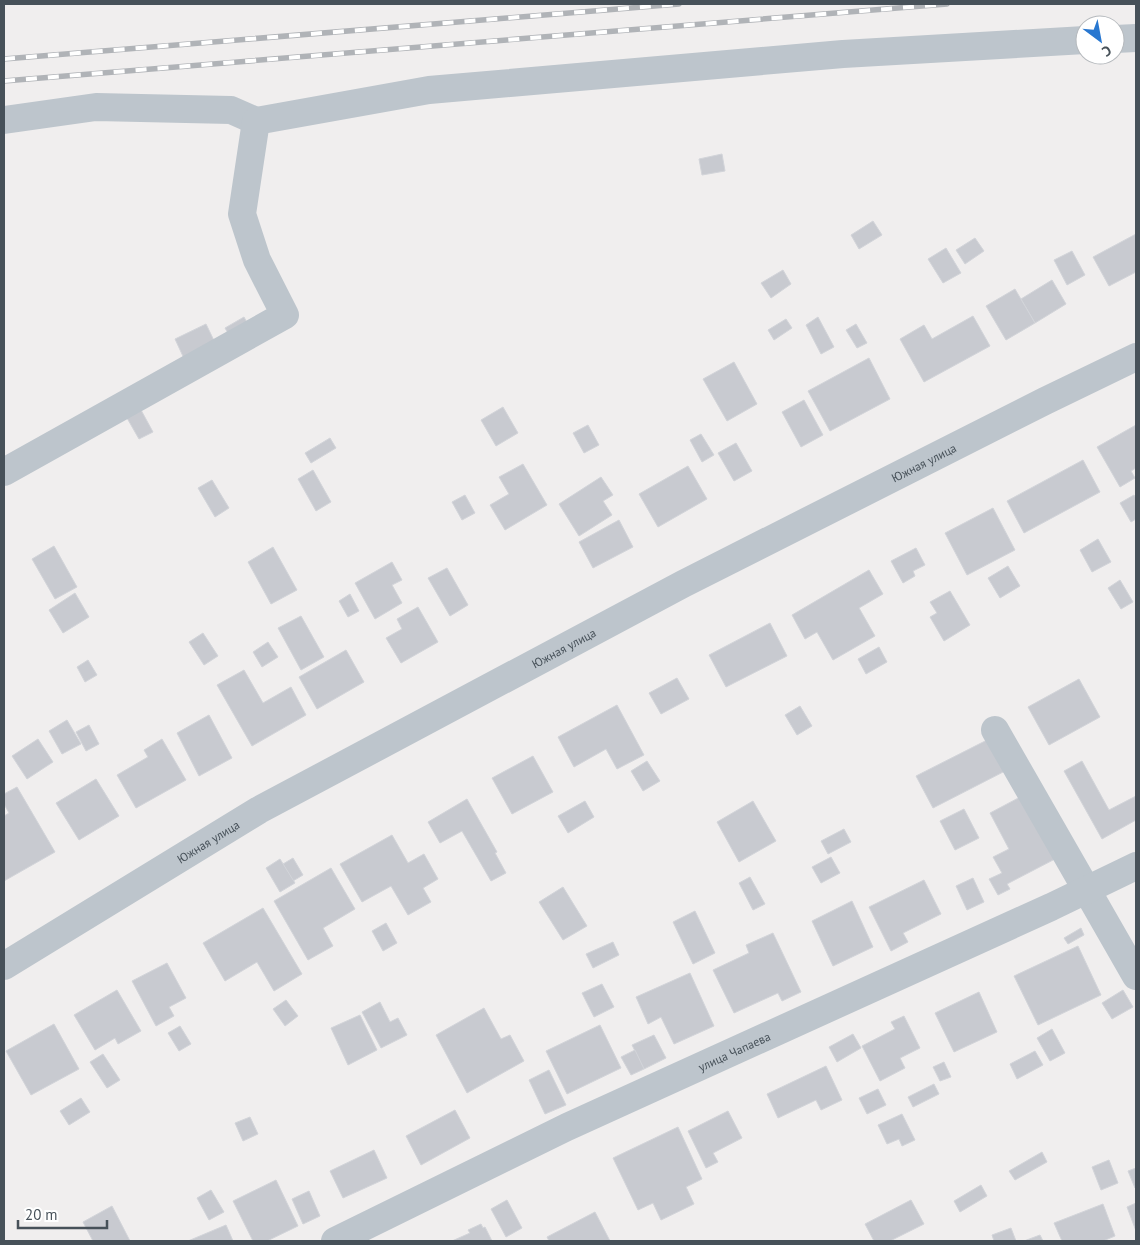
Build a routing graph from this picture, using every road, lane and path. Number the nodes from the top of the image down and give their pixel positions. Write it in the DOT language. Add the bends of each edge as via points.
graph roads {
  1 [pos="1075,41"];
  2 [pos="4,120"];
  3 [pos="256,121"];
  4 [pos="1136,357"];
  5 [pos="4,472"];
  6 [pos="995,730"];
  7 [pos="1136,866"];
  8 [pos="1087,890"];
  9 [pos="4,966"];
  10 [pos="1136,976"];
  11 [pos="335,1241"];
  1 -- 3 [label="street" via="843,54 429,90"];
  2 -- 3 [label="street" via="96,107 231,110"];
  3 -- 5 [label="street" via="242,214 256,260 285,315"];
  4 -- 9 [label="street, Южная улица" via="683,584 259,810"];
  6 -- 8 [label="street"];
  7 -- 8 [label="street, улица Чапаева"];
  8 -- 10 [label="street"];
  8 -- 11 [label="street, улица Чапаева" via="567,1127"];
}
